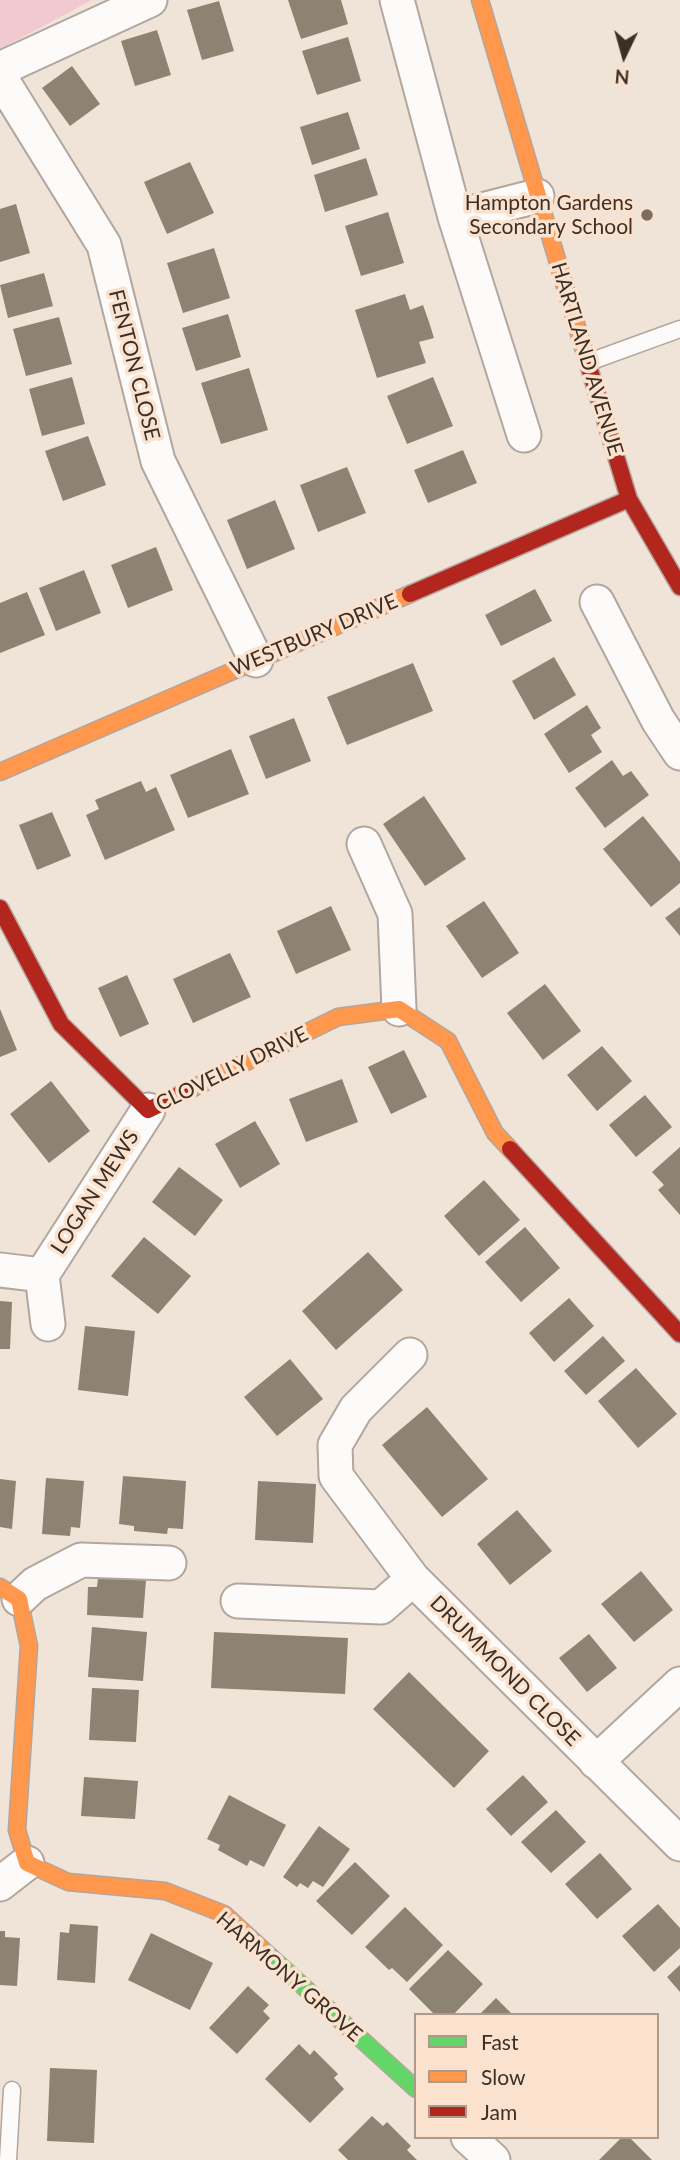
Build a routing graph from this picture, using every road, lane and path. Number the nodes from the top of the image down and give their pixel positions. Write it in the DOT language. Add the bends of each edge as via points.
graph roads {
  1 [pos="150,0"];
  2 [pos="397,0"];
  3 [pos="480,0"];
  4 [pos="0,69"];
  5 [pos="0,77"];
  6 [pos="537,196"];
  7 [pos="455,217"];
  8 [pos="680,329"];
  9 [pos="589,362"];
  10 [pos="524,436"];
  11 [pos="629,499"];
  12 [pos="680,587"];
  13 [pos="597,602"];
  14 [pos="256,660"];
  15 [pos="669,716"];
  16 [pos="680,753"];
  17 [pos="0,772"];
  18 [pos="364,844"];
  19 [pos="0,908"];
  20 [pos="399,1009"];
  21 [pos="148,1110"];
  22 [pos="0,1270"];
  23 [pos="42,1275"];
  24 [pos="48,1324"];
  25 [pos="680,1334"];
  26 [pos="410,1355"];
  27 [pos="169,1563"];
  28 [pos="413,1579"];
  29 [pos="9,1593"];
  30 [pos="238,1601"];
  31 [pos="680,1684"];
  32 [pos="596,1762"];
  33 [pos="680,1844"];
  34 [pos="27,1863"];
  35 [pos="0,1884"];
  36 [pos="414,2087"];
  37 [pos="12,2090"];
  38 [pos="470,2139"];
  39 [pos="8,2160"];
  40 [pos="493,2160"];
  1 -- 4 [label="street"];
  2 -- 7 [label="street"];
  3 -- 6 [label="street, HARTLAND AVENUE"];
  5 -- 14 [label="street, FENTON CLOSE" via="104,245 158,461"];
  6 -- 7 [label="street"];
  6 -- 9 [label="street, HARTLAND AVENUE"];
  7 -- 10 [label="street"];
  8 -- 9 [label="lane"];
  9 -- 11 [label="street, HARTLAND AVENUE"];
  11 -- 12 [label="street, HARTLAND AVENUE"];
  11 -- 14 [label="street, WESTBURY DRIVE"];
  13 -- 15 [label="street"];
  14 -- 17 [label="street, WESTBURY DRIVE"];
  15 -- 16 [label="street"];
  18 -- 20 [label="street" via="396,914"];
  19 -- 21 [label="street, CLOVELLY DRIVE" via="61,1024"];
  20 -- 21 [label="street, CLOVELLY DRIVE" via="338,1017"];
  20 -- 25 [label="street" via="447,1041 495,1133"];
  21 -- 23 [label="street, LOGAN MEWS"];
  22 -- 23 [label="street, LOGAN MEWS"];
  23 -- 24 [label="street, LOGAN MEWS"];
  26 -- 28 [label="street, DRUMMOND CLOSE" via="356,1409 335,1445 336,1476"];
  27 -- 29 [label="street" via="82,1560"];
  28 -- 30 [label="street, DRUMMOND CLOSE" via="381,1607"];
  28 -- 32 [label="street, DRUMMOND CLOSE"];
  29 -- 34 [label="street" via="29,1646 17,1830"];
  31 -- 32 [label="street, DRUMMOND CLOSE"];
  32 -- 33 [label="street, DRUMMOND CLOSE"];
  34 -- 35 [label="street"];
  34 -- 36 [label="street, HARMONY GROVE" via="68,1882 165,1891 224,1914"];
  37 -- 39 [label="lane"];
  38 -- 40 [label="street"];
}
